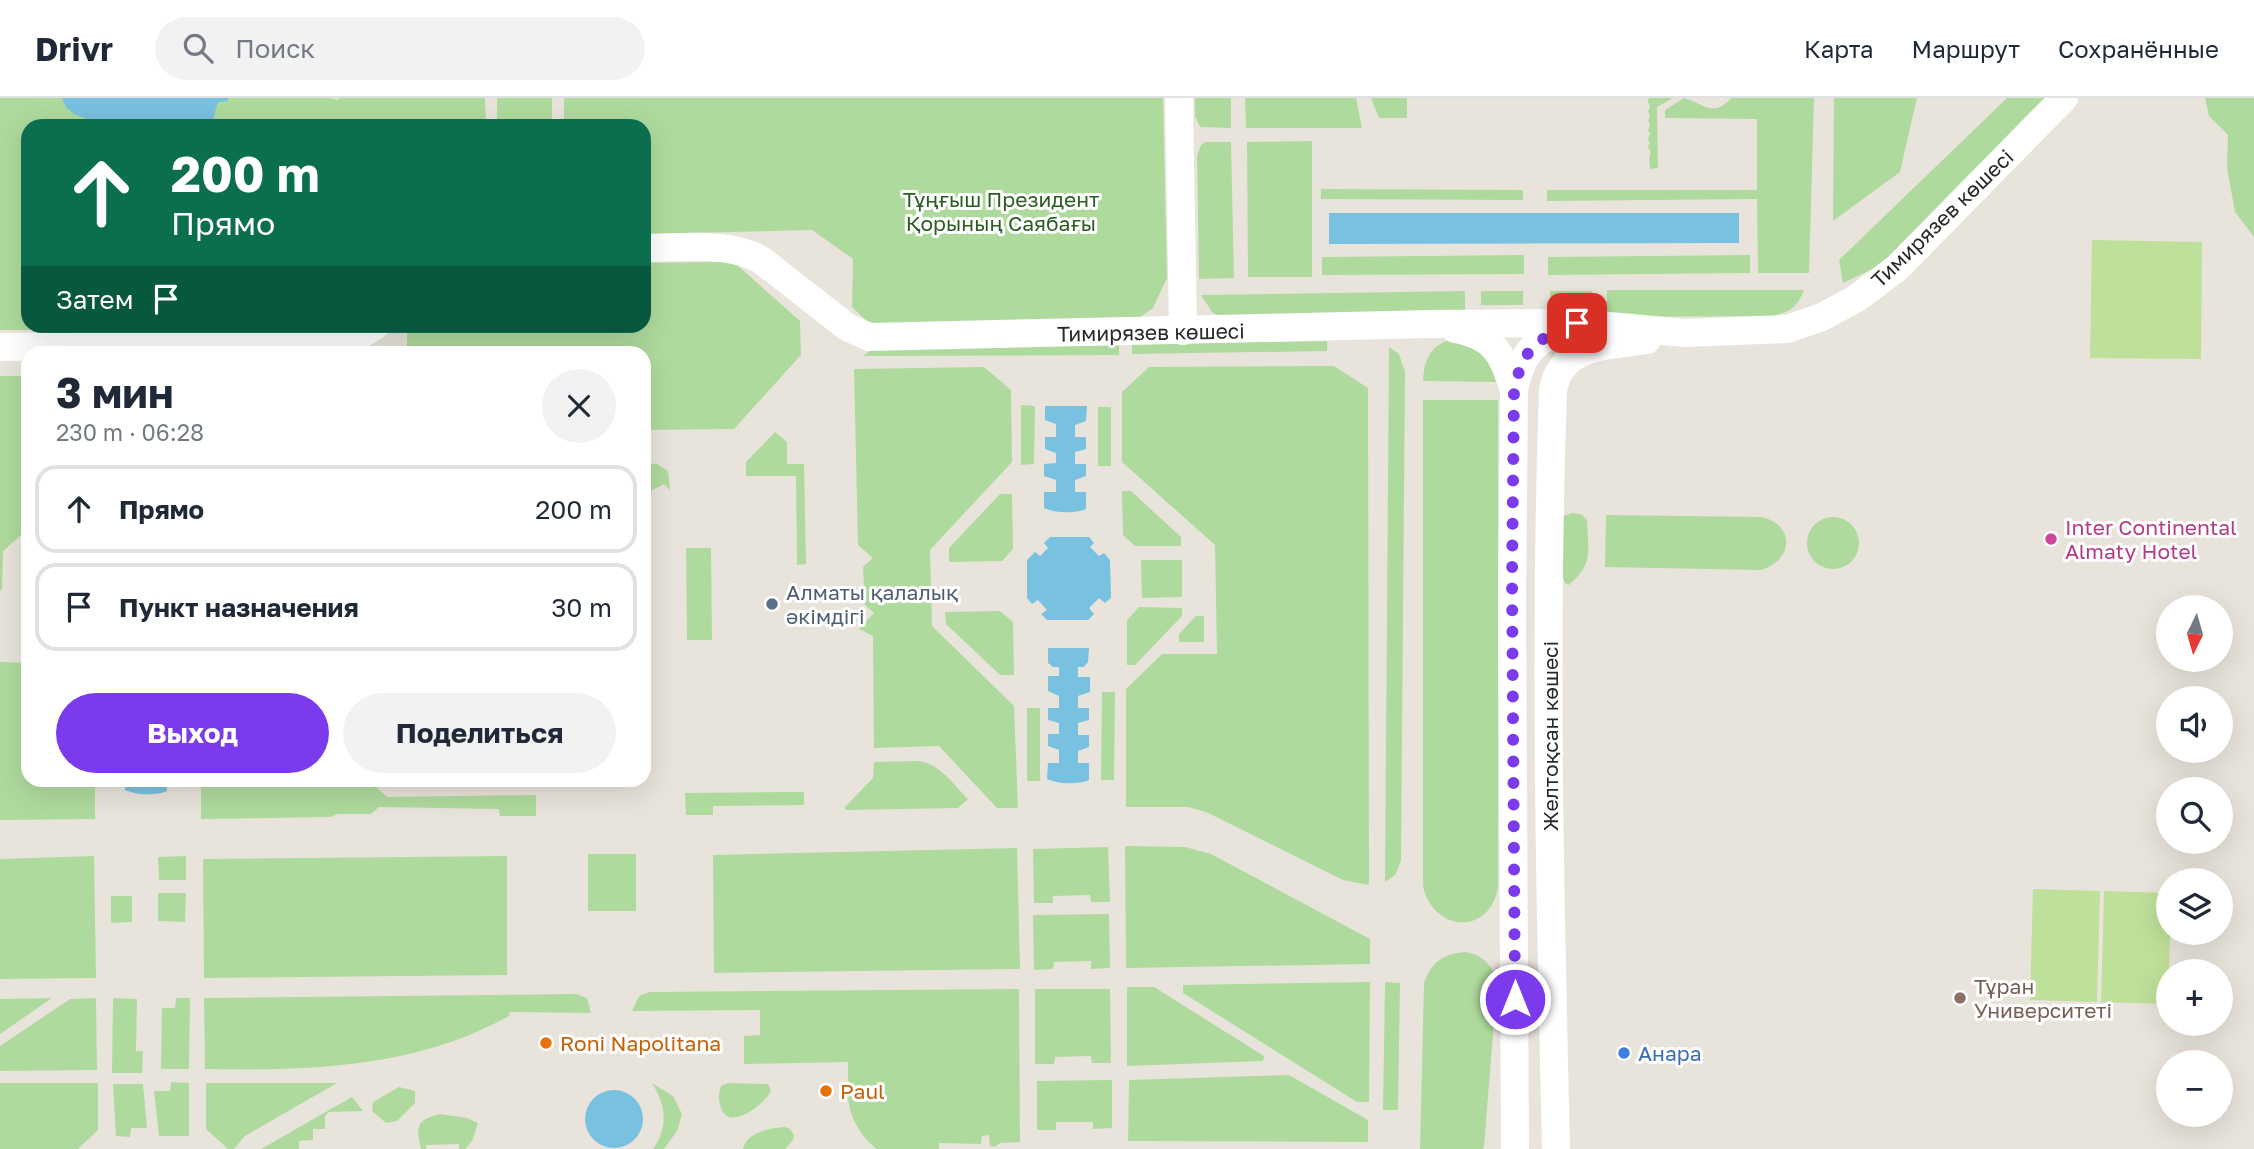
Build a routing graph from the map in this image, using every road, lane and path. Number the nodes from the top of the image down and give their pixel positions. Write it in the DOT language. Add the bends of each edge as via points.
graph roads {
  1 [pos="1179,98"];
  2 [pos="2064,98"];
  3 [pos="651,248"];
  4 [pos="1577,323"];
  5 [pos="1430,324"];
  6 [pos="1182,331"];
  7 [pos="364,333"];
  8 [pos="1685,333"];
  9 [pos="0,346"];
  10 [pos="1598,348"];
  11 [pos="1514,390"];
  12 [pos="1515,935"];
  13 [pos="1550,936"];
  14 [pos="1515,999"];
  15 [pos="1500,1149"];
  16 [pos="1515,1149"];
  17 [pos="1556,1149"];
  1 -- 6 [label="street"];
  2 -- 8 [label="street, Тимирязев көшесі" via="1897,268 1857,298 1787,329"];
  3 -- 6 [label="street, Тимирязев көшесі" via="720,247 750,253 847,327 869,337"];
  4 -- 5 [label="street, Тимирязев көшесі"];
  4 -- 8 [label="street, Тимирязев көшесі"];
  4 -- 11 [label="street" via="1531,347"];
  5 -- 6 [label="street, Тимирязев көшесі"];
  5 -- 11 [label="street" via="1473,332 1486,340 1498,350"];
  7 -- 9 [label="street" via="333,342"];
  8 -- 10 [label="street, Тимирязев көшесі"];
  10 -- 13 [label="street, Желтоқсан көшесі" via="1565,363 1553,391"];
  11 -- 12 [label="street, Желтоқсан көшесі"];
  12 -- 13 [label="street"];
  12 -- 14 [label="street, Желтоқсан көшесі"];
  13 -- 17 [label="street, Желтоқсан көшесі"];
  14 -- 15 [label="street"];
  14 -- 16 [label="street"];
}
